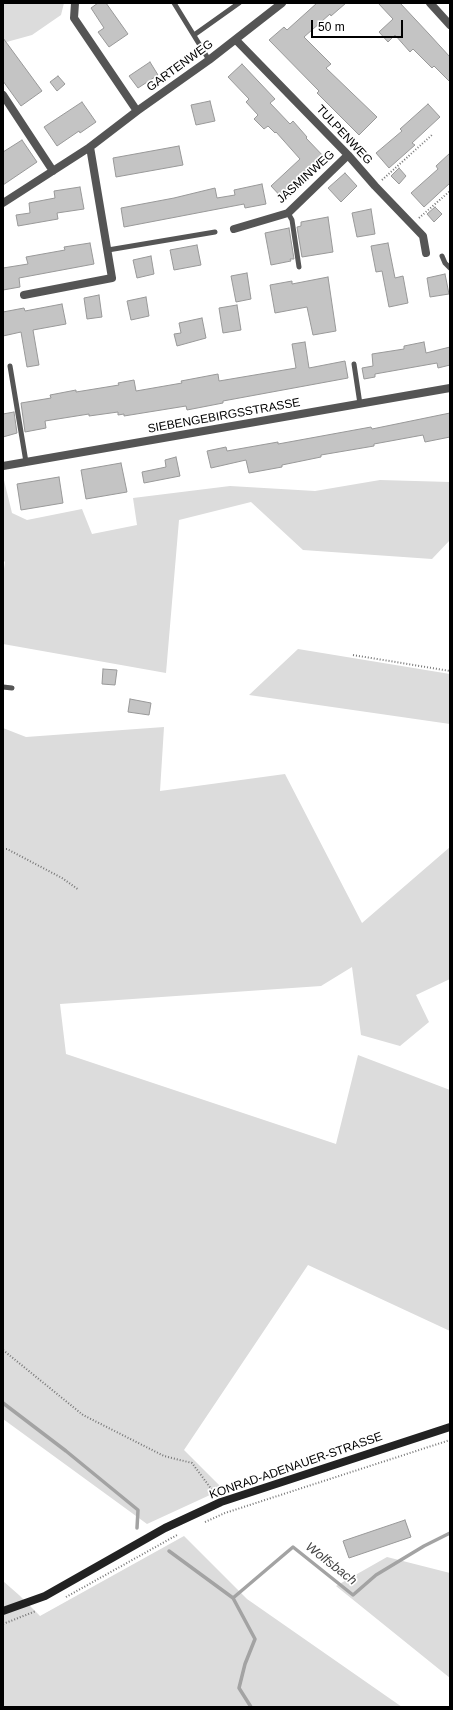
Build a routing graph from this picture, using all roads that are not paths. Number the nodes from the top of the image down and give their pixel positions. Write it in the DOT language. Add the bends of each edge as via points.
graph roads {
  1 [pos="75,3"];
  2 [pos="175,3"];
  3 [pos="239,3"];
  4 [pos="282,3"];
  5 [pos="430,3"];
  6 [pos="450,25"];
  7 [pos="194,35"];
  8 [pos="236,40"];
  9 [pos="208,60"];
  10 [pos="3,95"];
  11 [pos="137,111"];
  12 [pos="90,147"];
  13 [pos="348,155"];
  14 [pos="53,171"];
  15 [pos="3,203"];
  16 [pos="288,213"];
  17 [pos="234,229"];
  18 [pos="215,232"];
  19 [pos="108,250"];
  20 [pos="426,253"];
  21 [pos="442,256"];
  22 [pos="299,267"];
  23 [pos="450,268"];
  24 [pos="24,295"];
  25 [pos="354,364"];
  26 [pos="10,366"];
  27 [pos="450,388"];
  28 [pos="360,404"];
  29 [pos="26,462"];
  30 [pos="3,466"];
  31 [pos="3,687"];
  32 [pos="12,688"];
  33 [pos="450,1427"];
  34 [pos="3,1611"];
  1 -- 11 [label="street" via="74,18"];
  2 -- 7 [label="lane"];
  3 -- 7 [label="lane"];
  4 -- 8 [label="street, GARTENWEG"];
  5 -- 6 [label="street"];
  7 -- 9 [label="lane"];
  8 -- 9 [label="street, GARTENWEG"];
  8 -- 13 [label="street, TULPENWEG"];
  9 -- 11 [label="street, GARTENWEG"];
  10 -- 14 [label="street"];
  11 -- 12 [label="street, GARTENWEG"];
  12 -- 14 [label="street, GARTENWEG"];
  12 -- 19 [label="street"];
  13 -- 16 [label="street, JASMINWEG"];
  13 -- 20 [label="street, TULPENWEG" via="424,236"];
  14 -- 15 [label="street, GARTENWEG"];
  16 -- 17 [label="street, JASMINWEG"];
  16 -- 22 [label="lane" via="292,220"];
  18 -- 19 [label="lane"];
  19 -- 24 [label="street" via="112,278"];
  21 -- 23 [label="lane"];
  25 -- 28 [label="lane"];
  26 -- 29 [label="lane"];
  27 -- 28 [label="street, SIEBENGEBIRGSSTRASSE"];
  28 -- 29 [label="street, SIEBENGEBIRGSSTRASSE"];
  29 -- 30 [label="street, SIEBENGEBIRGSSTRASSE"];
  31 -- 32 [label="lane"];
  33 -- 34 [label="street, KONRAD-ADENAUER-STRASSE" via="221,1502 165,1528 45,1596"];
}
